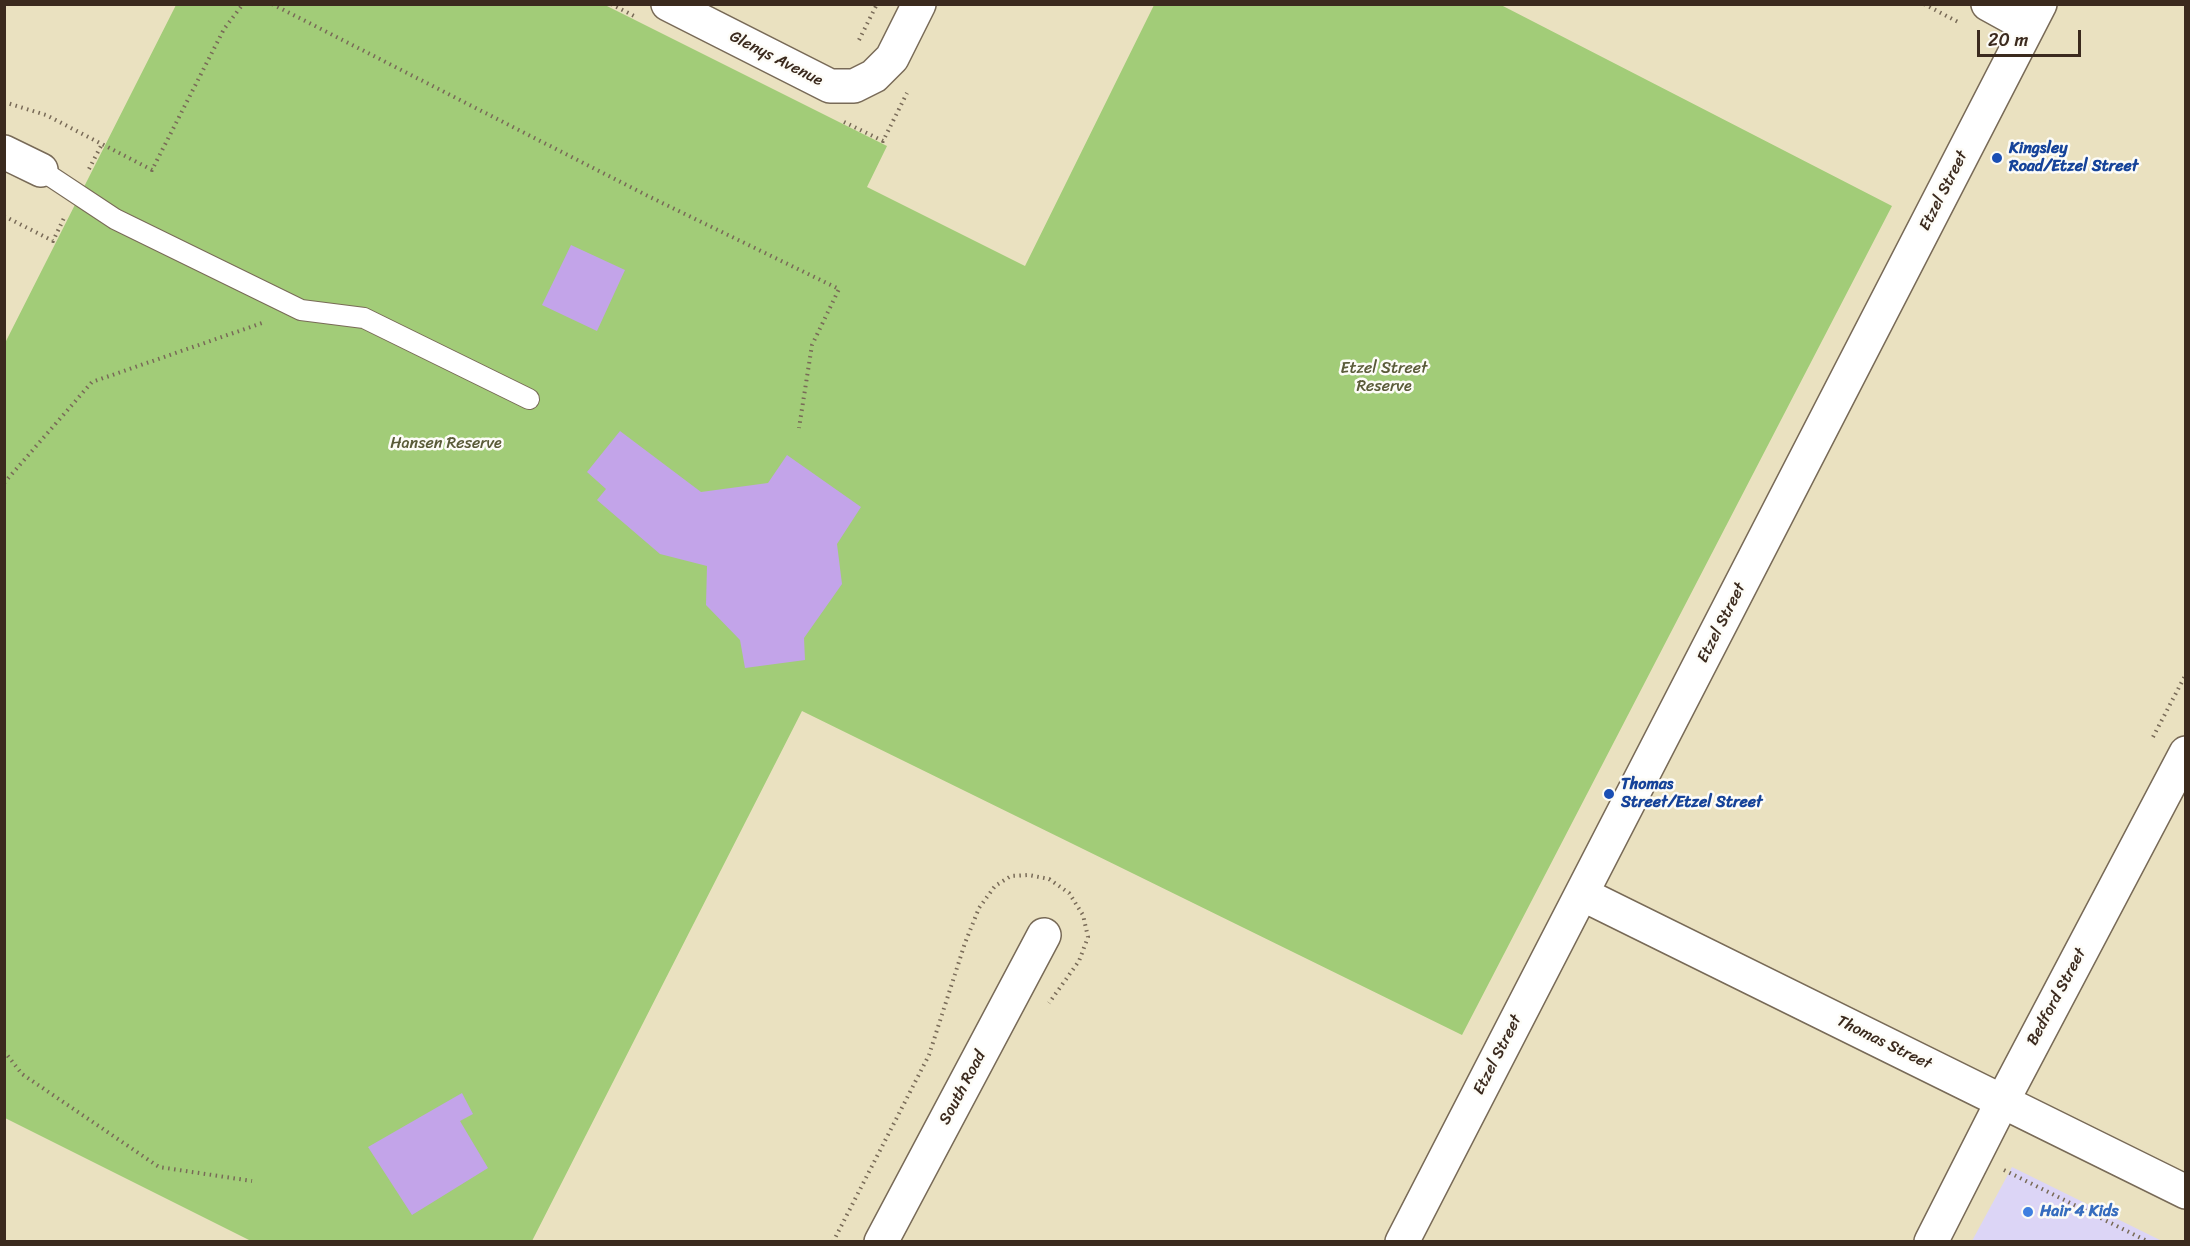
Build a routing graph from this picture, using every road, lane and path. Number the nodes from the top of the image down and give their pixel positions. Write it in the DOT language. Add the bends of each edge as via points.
graph roads {
  1 [pos="243,4"];
  2 [pos="272,4"];
  3 [pos="668,4"];
  4 [pos="918,4"];
  5 [pos="1988,4"];
  6 [pos="2034,15"];
  7 [pos="4,102"];
  8 [pos="4,152"];
  9 [pos="41,170"];
  10 [pos="302,310"];
  11 [pos="529,399"];
  12 [pos="799,428"];
  13 [pos="4,483"];
  14 [pos="2186,753"];
  15 [pos="1582,894"];
  16 [pos="1044,935"];
  17 [pos="4,1050"];
  18 [pos="929,1055"];
  19 [pos="2002,1102"];
  20 [pos="2003,1170"];
  21 [pos="252,1181"];
  22 [pos="2186,1192"];
  23 [pos="833,1242"];
  24 [pos="881,1242"];
  25 [pos="1402,1242"];
  26 [pos="1931,1242"];
  27 [pos="2149,1242"];
  1 -- 7 [label="path" via="224,29 152,170 46,115"];
  2 -- 12 [label="path" via="839,289 812,345"];
  3 -- 4 [label="street, Glenys Avenue" via="830,86 854,86 874,76 892,58"];
  5 -- 6 [label="street"];
  6 -- 15 [label="street, Etzel Street"];
  8 -- 9 [label="street"];
  9 -- 10 [label="lane" via="116,219"];
  10 -- 11 [label="lane" via="364,318"];
  10 -- 13 [label="path" via="92,382"];
  14 -- 19 [label="street, Bedford Street"];
  15 -- 19 [label="street, Thomas Street"];
  15 -- 25 [label="street, Etzel Street"];
  16 -- 24 [label="street, South Road"];
  17 -- 21 [label="path" via="22,1074 159,1167"];
  18 -- 23 [label="path"];
  19 -- 22 [label="street, Thomas Street"];
  19 -- 26 [label="street, Bedford Street"];
  20 -- 27 [label="path"];
}
